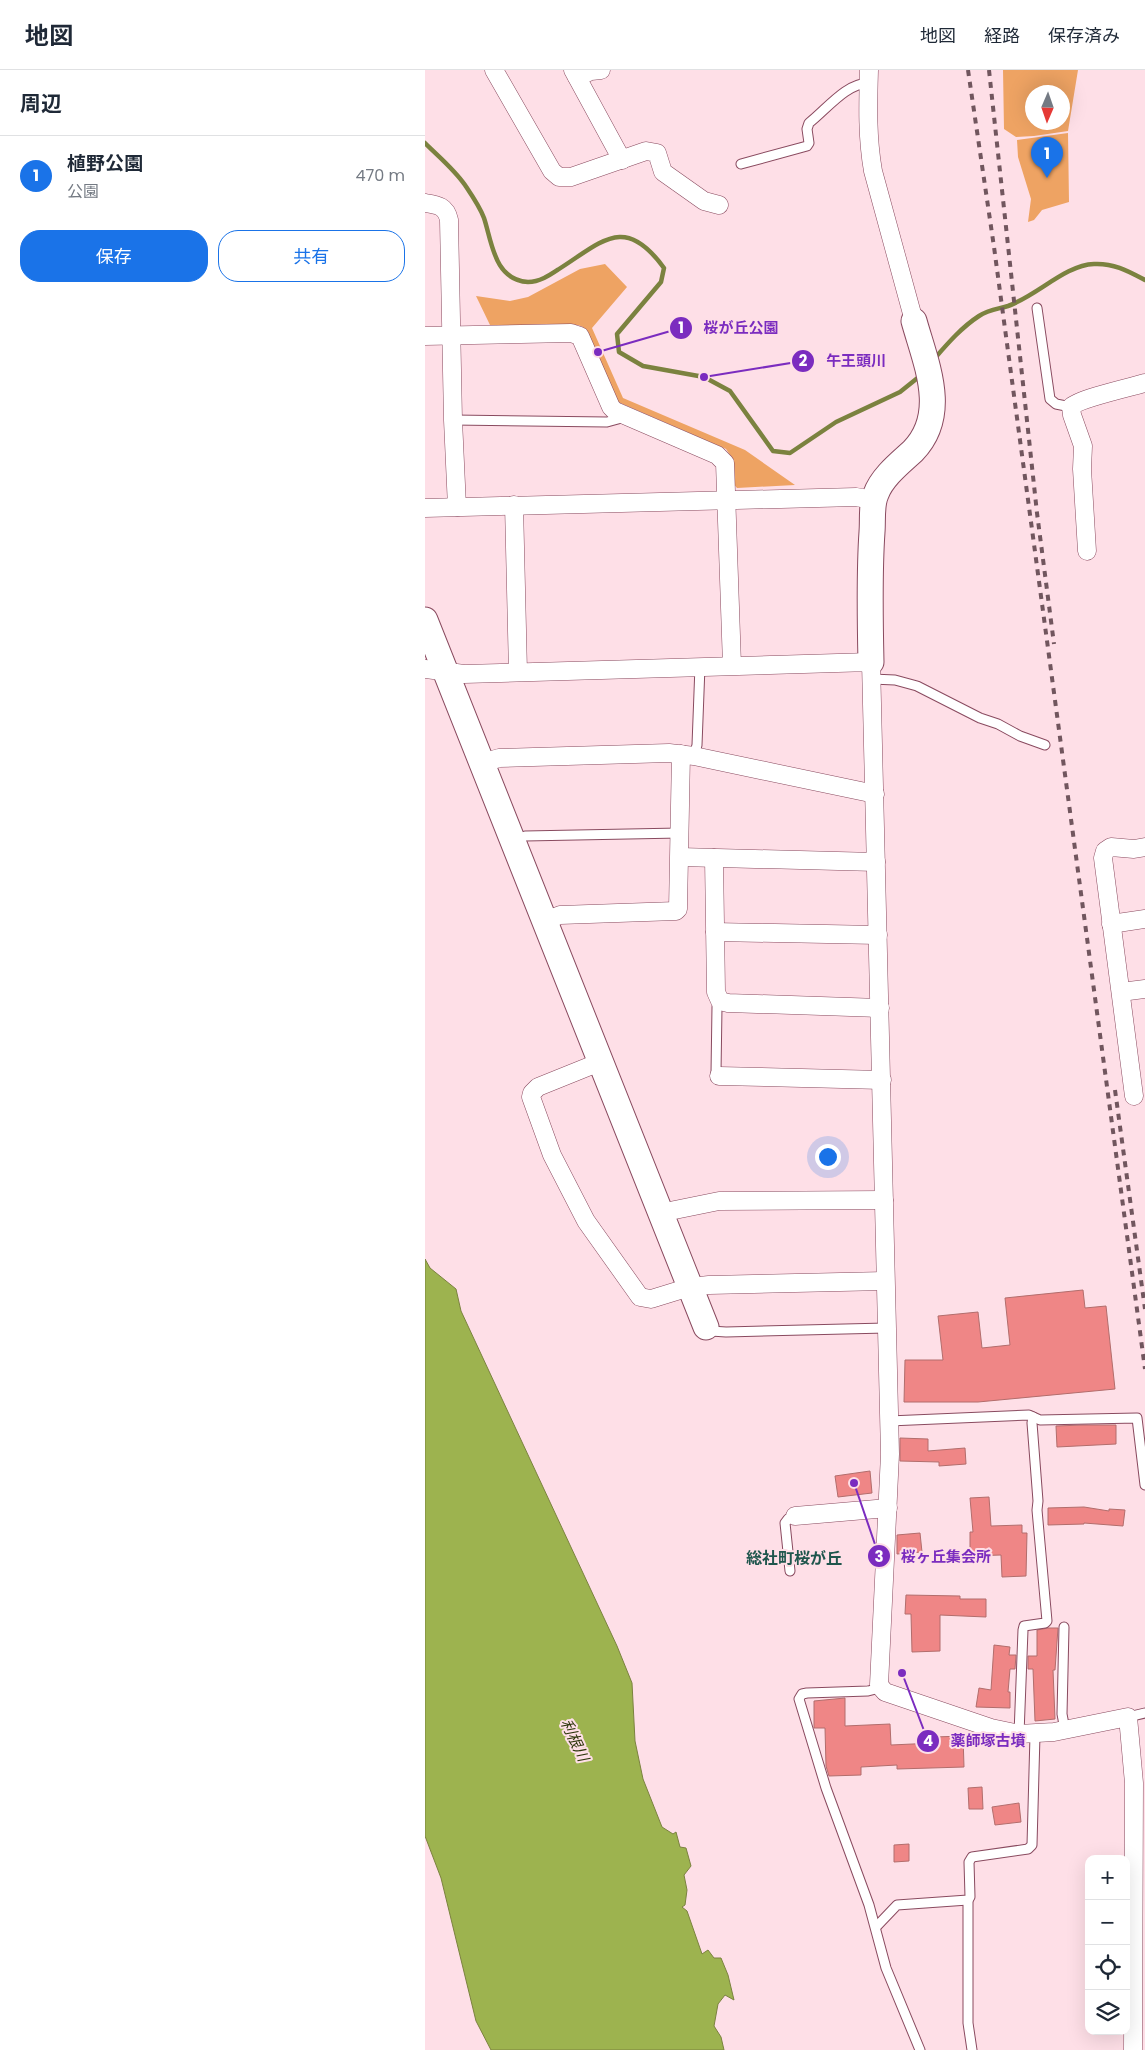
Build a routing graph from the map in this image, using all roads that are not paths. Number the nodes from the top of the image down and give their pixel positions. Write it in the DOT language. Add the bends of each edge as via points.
graph roads {
  1 [pos="494,70"];
  2 [pos="601,70"];
  3 [pos="575,74"];
  4 [pos="869,76"];
  5 [pos="622,160"];
  6 [pos="741,164"];
  7 [pos="425,203"];
  8 [pos="719,204"];
  9 [pos="1037,308"];
  10 [pos="914,321"];
  11 [pos="451,335"];
  12 [pos="425,336"];
  13 [pos="1145,383"];
  14 [pos="1071,407"];
  15 [pos="621,415"];
  16 [pos="453,420"];
  17 [pos="727,499"];
  18 [pos="874,500"];
  19 [pos="514,505"];
  20 [pos="457,507"];
  21 [pos="425,508"];
  22 [pos="1087,551"];
  23 [pos="425,620"];
  24 [pos="731,665"];
  25 [pos="700,666"];
  26 [pos="871,670"];
  27 [pos="435,671"];
  28 [pos="518,672"];
  29 [pos="1045,745"];
  30 [pos="688,755"];
  31 [pos="482,763"];
  32 [pos="875,794"];
  33 [pos="680,833"];
  34 [pos="513,842"];
  35 [pos="1145,847"];
  36 [pos="680,857"];
  37 [pos="714,858"];
  38 [pos="876,862"];
  39 [pos="1145,919"];
  40 [pos="545,921"];
  41 [pos="1111,924"];
  42 [pos="715,932"];
  43 [pos="878,935"];
  44 [pos="1145,989"];
  45 [pos="1121,992"];
  46 [pos="720,1001"];
  47 [pos="880,1008"];
  48 [pos="1137,1056"];
  49 [pos="600,1062"];
  50 [pos="719,1076"];
  51 [pos="882,1080"];
  52 [pos="1134,1096"];
  53 [pos="884,1200"];
  54 [pos="661,1213"];
  55 [pos="885,1281"];
  56 [pos="690,1287"];
  57 [pos="706,1327"];
  58 [pos="886,1328"];
  59 [pos="1033,1417"];
  60 [pos="889,1421"];
  61 [pos="1145,1485"];
  62 [pos="888,1508"];
  63 [pos="795,1516"];
  64 [pos="790,1571"];
  65 [pos="1064,1627"];
  66 [pos="880,1688"];
  67 [pos="1145,1713"];
  68 [pos="1128,1717"];
  69 [pos="1065,1730"];
  70 [pos="1027,1734"];
  71 [pos="968,1900"];
  72 [pos="876,1927"];
  73 [pos="920,2050"];
  74 [pos="972,2050"];
  75 [pos="1133,2050"];
  1 -- 5 [label="street" via="552,171 559,177 571,177"];
  2 -- 3 [label="street"];
  3 -- 5 [label="street"];
  4 -- 6 [label="lane" via="809,123 807,146"];
  4 -- 10 [label="street" via="867,118 873,172"];
  5 -- 8 [label="street" via="646,151 657,153 663,172 704,201"];
  7 -- 11 [label="street" via="443,207 449,220"];
  9 -- 14 [label="lane" via="1050,399 1056,404"];
  10 -- 18 [label="street" via="928,372 933,411 927,432 883,481"];
  11 -- 12 [label="street"];
  11 -- 15 [label="street" via="571,333 580,336 611,407"];
  11 -- 16 [label="street"];
  13 -- 14 [label="street" via="1087,399"];
  14 -- 22 [label="street" via="1083,446"];
  15 -- 16 [label="lane" via="607,422"];
  15 -- 17 [label="street" via="720,456 725,464"];
  16 -- 20 [label="street"];
  17 -- 18 [label="street" via="856,497"];
  17 -- 19 [label="street"];
  17 -- 24 [label="street"];
  18 -- 26 [label="street" via="869,576"];
  19 -- 20 [label="street"];
  19 -- 28 [label="street"];
  20 -- 21 [label="street"];
  23 -- 27 [label="street"];
  24 -- 25 [label="street"];
  24 -- 26 [label="street"];
  25 -- 28 [label="street"];
  25 -- 30 [label="lane" via="697,745"];
  26 -- 29 [label="lane" via="917,686 980,718"];
  26 -- 32 [label="street"];
  27 -- 28 [label="street" via="464,674"];
  27 -- 31 [label="street"];
  30 -- 31 [label="street" via="499,758"];
  30 -- 32 [label="street"];
  30 -- 33 [label="street"];
  31 -- 34 [label="street"];
  32 -- 38 [label="street"];
  33 -- 34 [label="lane" via="525,836"];
  33 -- 36 [label="street"];
  34 -- 40 [label="street"];
  35 -- 41 [label="street" via="1111,847 1103,854"];
  36 -- 37 [label="street"];
  36 -- 40 [label="street" via="676,911 560,915"];
  37 -- 38 [label="street"];
  37 -- 42 [label="street"];
  38 -- 43 [label="street"];
  39 -- 41 [label="street"];
  40 -- 49 [label="street"];
  41 -- 45 [label="street"];
  42 -- 43 [label="street"];
  42 -- 46 [label="street" via="716,992"];
  43 -- 47 [label="street"];
  44 -- 45 [label="street"];
  45 -- 48 [label="street"];
  46 -- 47 [label="street"];
  46 -- 50 [label="lane" via="717,1008 716,1073"];
  47 -- 51 [label="street"];
  48 -- 52 [label="street"];
  49 -- 54 [label="street"];
  49 -- 56 [label="street" via="532,1092 532,1102 553,1155 586,1221 640,1297 651,1299"];
  50 -- 51 [label="street"];
  51 -- 53 [label="street"];
  53 -- 54 [label="street" via="719,1201"];
  53 -- 55 [label="street"];
  54 -- 56 [label="street"];
  55 -- 56 [label="street"];
  55 -- 58 [label="street"];
  56 -- 57 [label="street"];
  57 -- 58 [label="lane" via="711,1331 726,1332"];
  58 -- 60 [label="street"];
  59 -- 60 [label="lane"];
  59 -- 61 [label="lane" via="1040,1420 1137,1418"];
  59 -- 70 [label="lane" via="1047,1621 1045,1624 1024,1626 1023,1630"];
  60 -- 62 [label="street"];
  62 -- 63 [label="street"];
  62 -- 66 [label="street"];
  63 -- 64 [label="lane" via="785,1523"];
  65 -- 69 [label="lane" via="1062,1714"];
  66 -- 70 [label="street" via="991,1728"];
  66 -- 72 [label="lane" via="807,1693 801,1694 799,1699 826,1788"];
  67 -- 68 [label="lane"];
  68 -- 69 [label="street"];
  68 -- 75 [label="street" via="1134,1783"];
  69 -- 70 [label="street"];
  70 -- 71 [label="lane" via="1033,1741 1032,1845 1028,1849 972,1857 969,1862"];
  71 -- 72 [label="lane" via="897,1905"];
  71 -- 74 [label="lane" via="968,2023"];
  72 -- 73 [label="lane" via="886,1968"];
}
